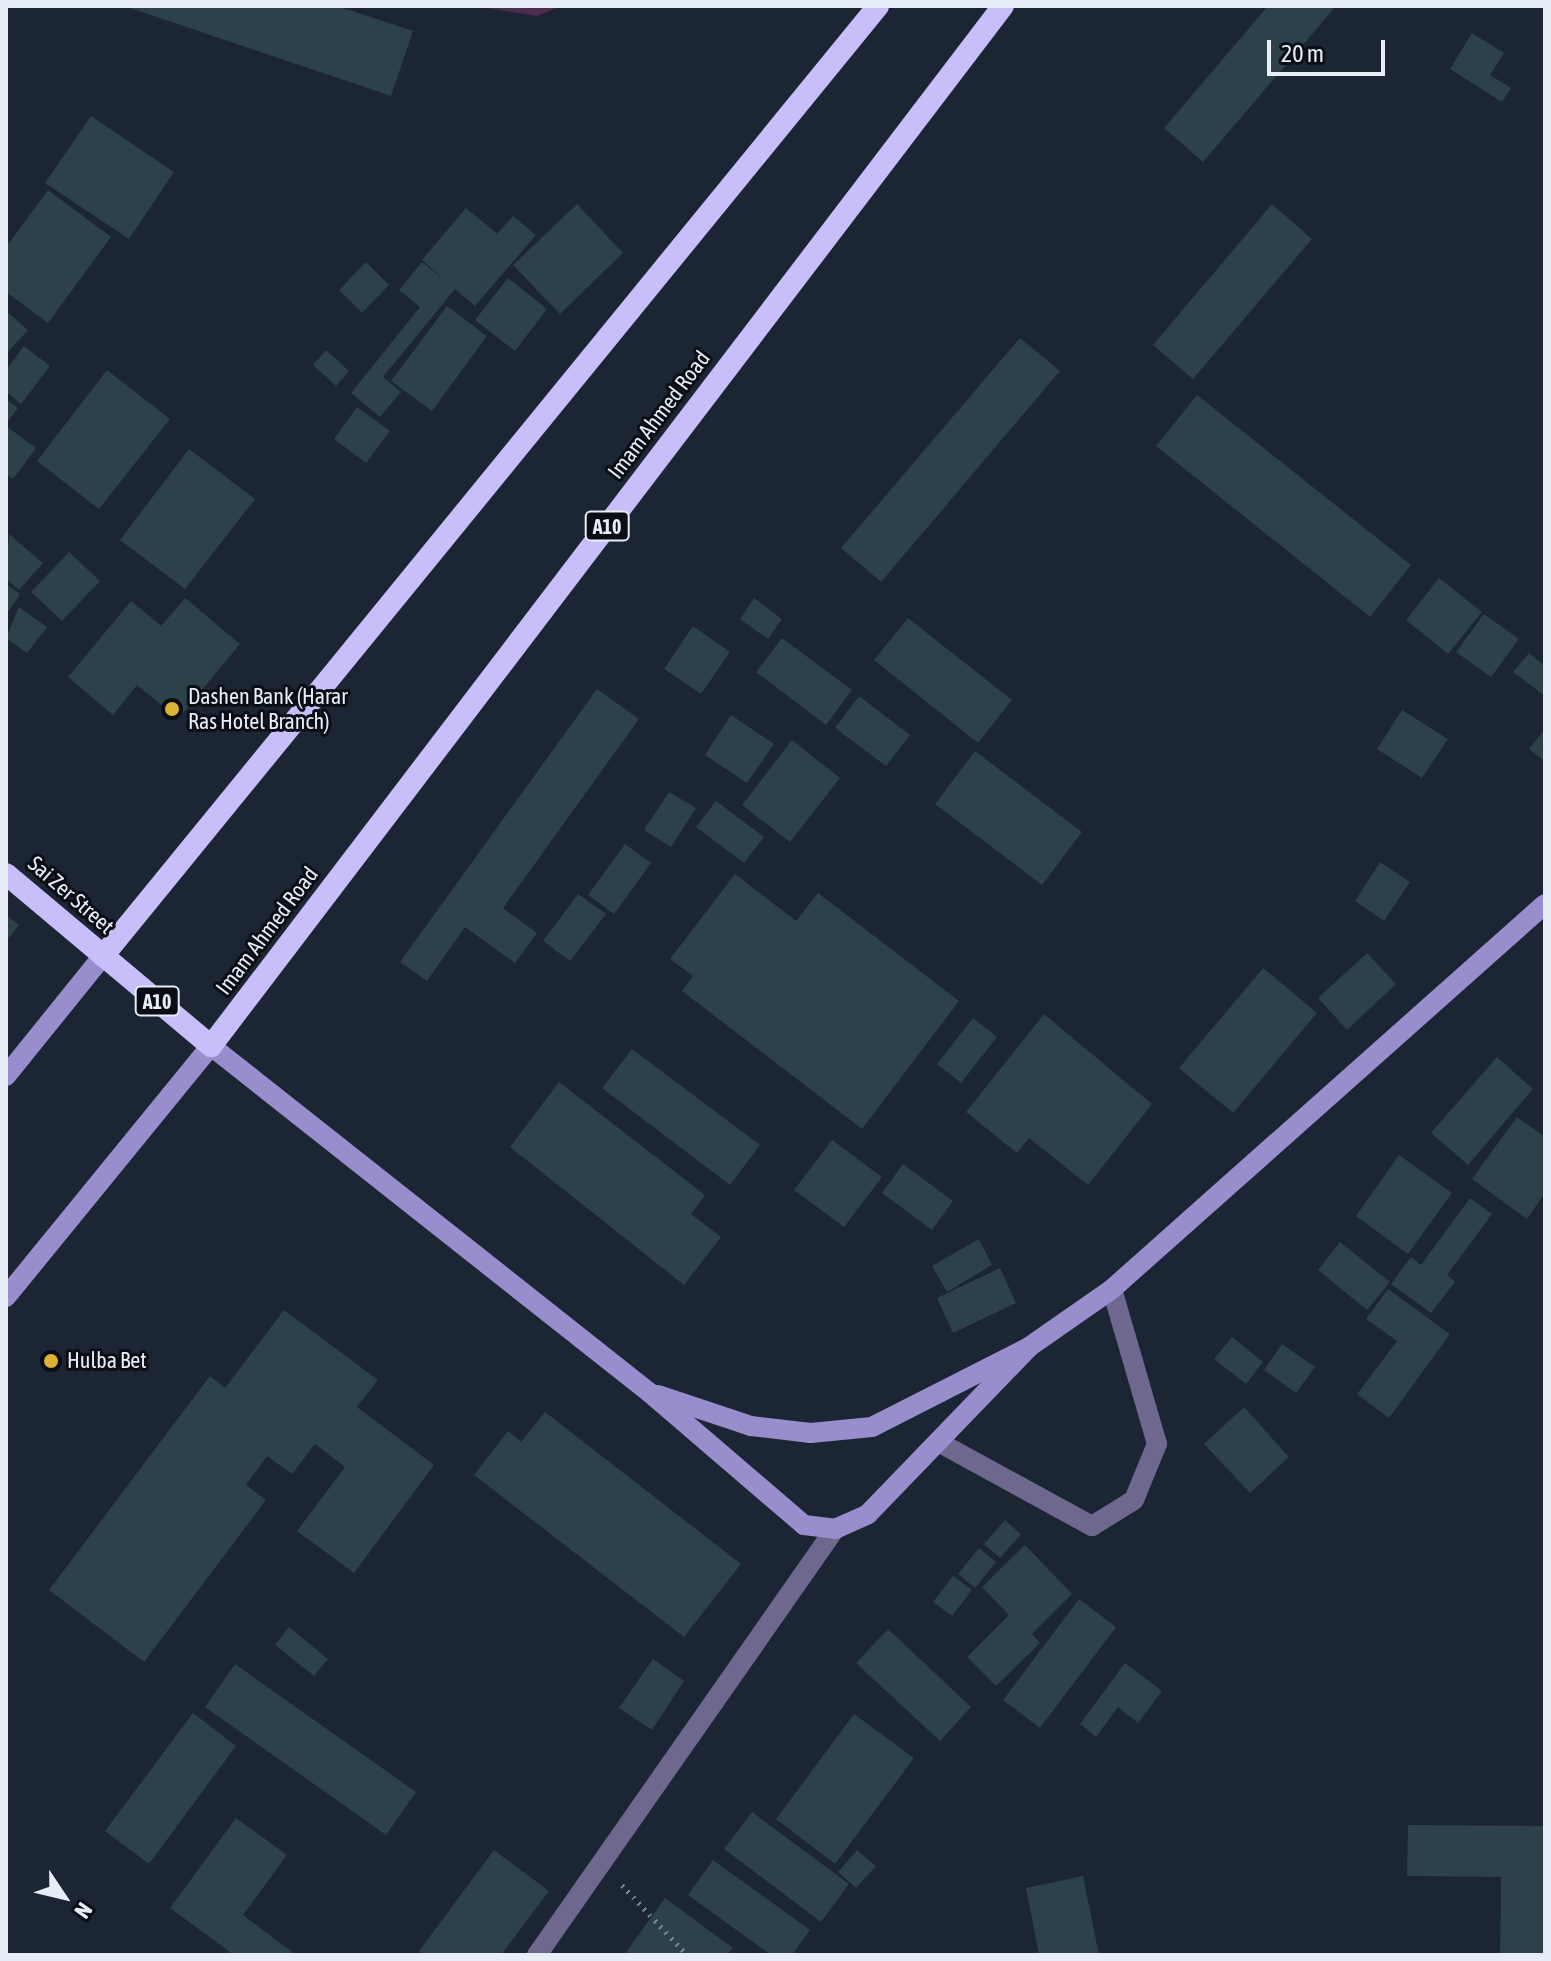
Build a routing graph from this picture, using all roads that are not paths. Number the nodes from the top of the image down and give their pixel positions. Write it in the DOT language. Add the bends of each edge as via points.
graph roads {
  1 [pos="878,6"];
  2 [pos="1003,6"];
  3 [pos="6,874"];
  4 [pos="1545,904"];
  5 [pos="103,956"];
  6 [pos="211,1046"];
  7 [pos="6,1076"];
  8 [pos="1112,1289"];
  9 [pos="6,1297"];
  10 [pos="1029,1347"];
  11 [pos="650,1393"];
  12 [pos="942,1444"];
  13 [pos="835,1529"];
  14 [pos="537,1955"];
  1 -- 5 [label="highway"];
  2 -- 6 [label="highway, Imam Ahmed Road / A10"];
  3 -- 5 [label="highway, Sai Zer Street / A10"];
  4 -- 8 [label="main road"];
  5 -- 6 [label="highway, A10"];
  5 -- 7 [label="main road"];
  6 -- 9 [label="main road"];
  6 -- 11 [label="main road"];
  8 -- 10 [label="main road"];
  8 -- 12 [label="street" via="1157,1444 1134,1500 1092,1526"];
  10 -- 11 [label="main road" via="872,1427 811,1433 751,1426"];
  10 -- 12 [label="main road"];
  11 -- 13 [label="main road" via="773,1503 804,1525"];
  12 -- 13 [label="main road" via="868,1514"];
  13 -- 14 [label="street"];
}
